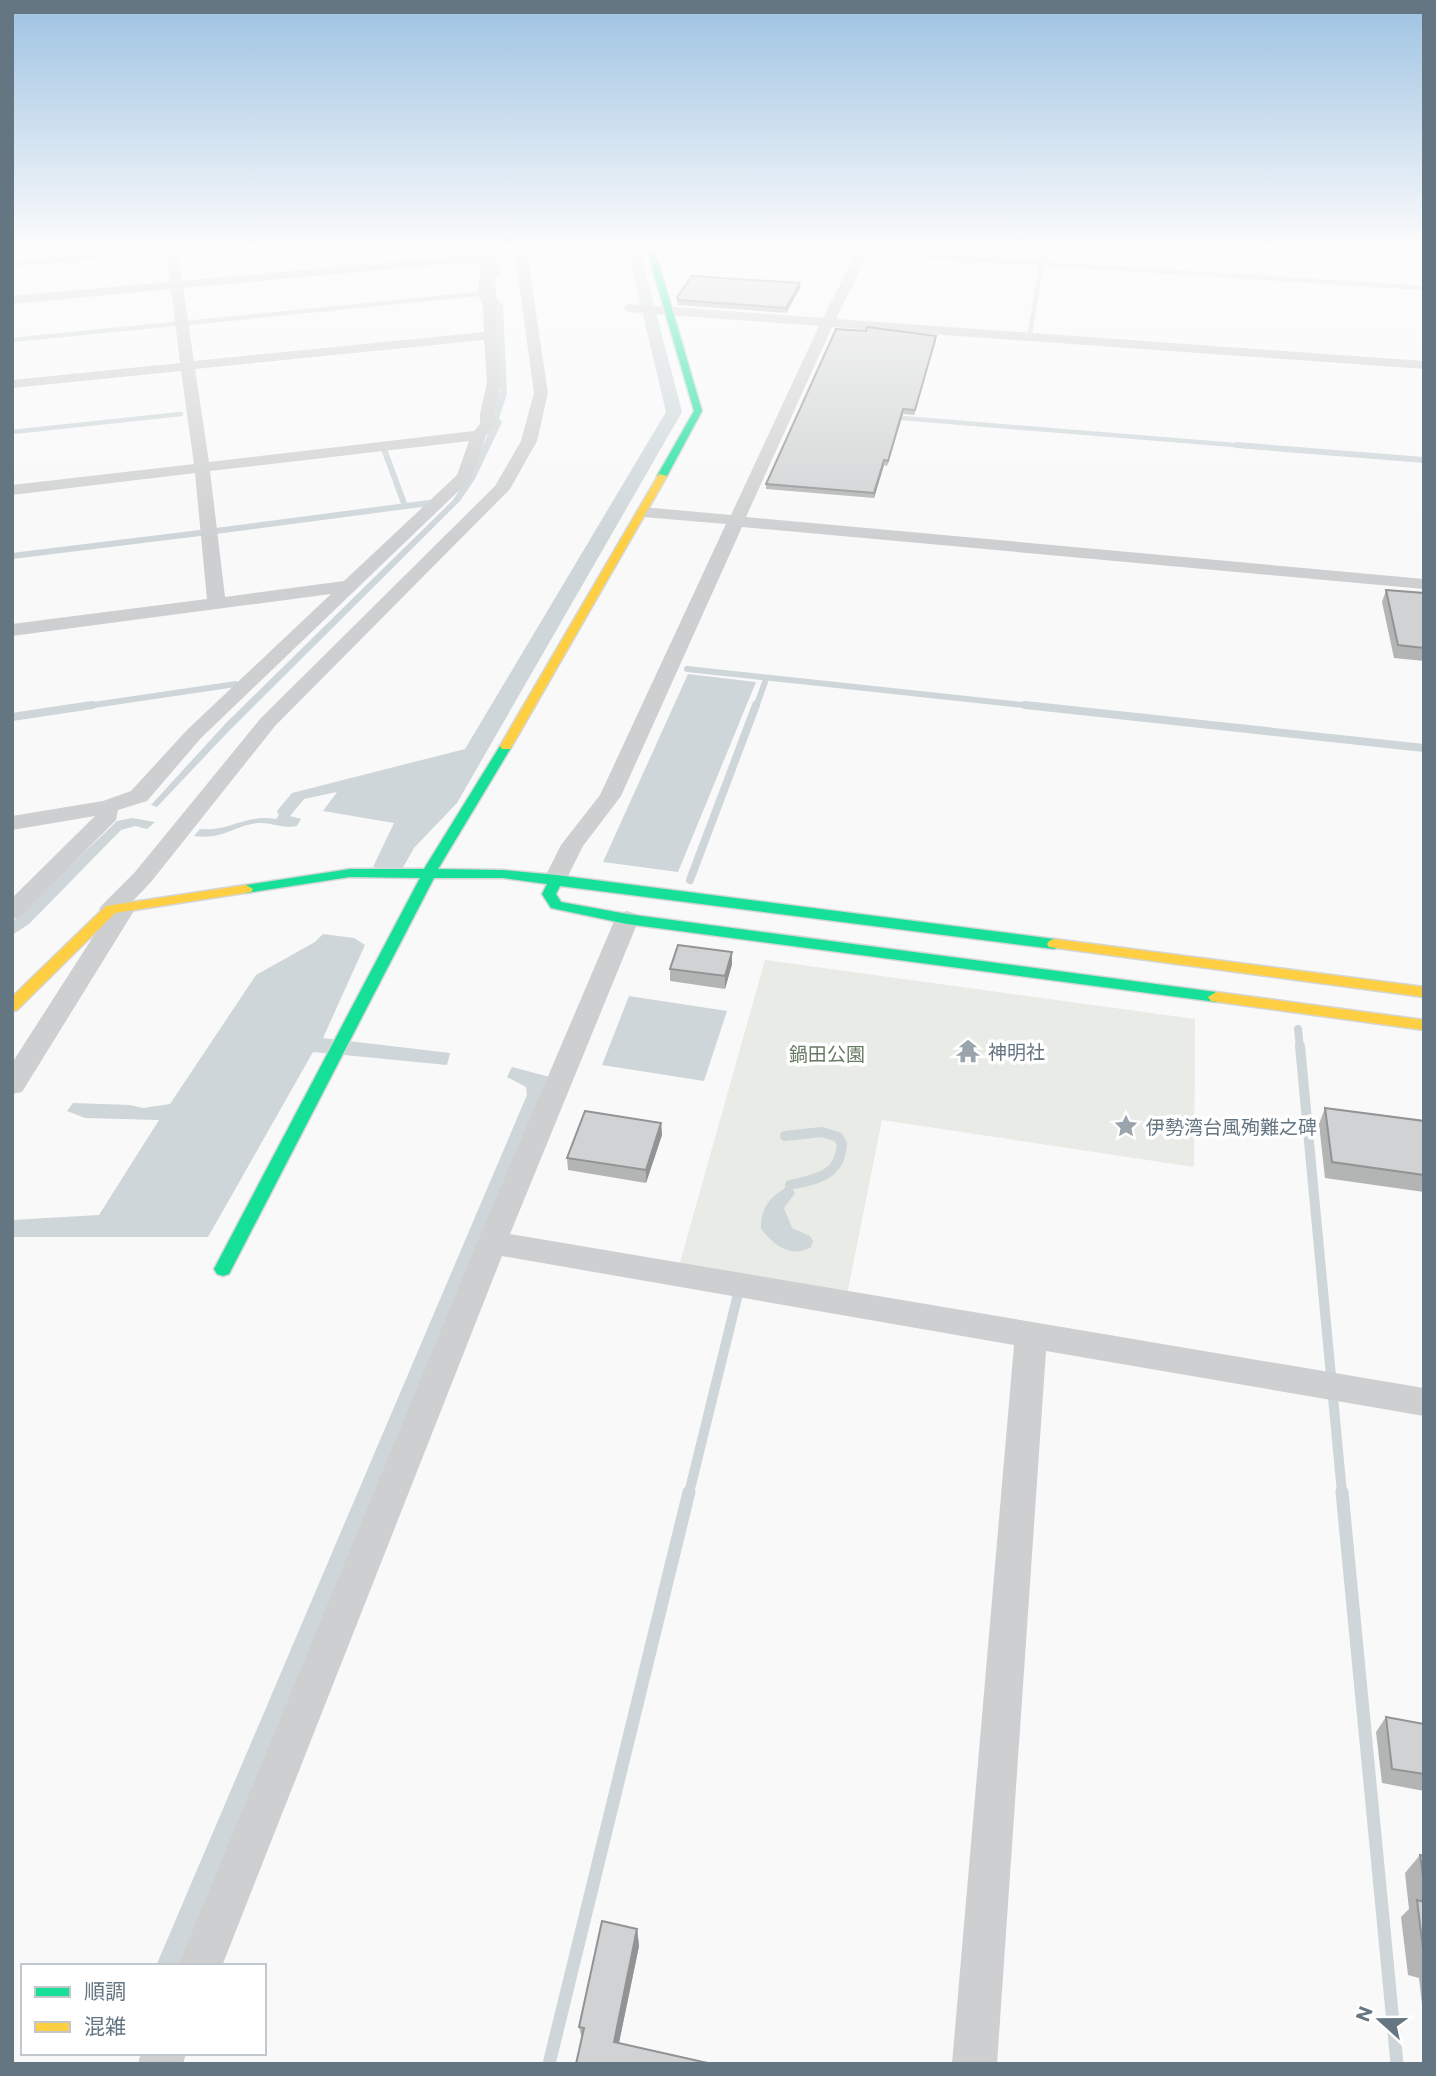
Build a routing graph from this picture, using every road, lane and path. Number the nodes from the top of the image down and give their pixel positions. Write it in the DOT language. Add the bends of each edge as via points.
graph roads {
  1 [pos="184,344"];
  2 [pos="402,344"];
  3 [pos="490,344"];
  4 [pos="534,344"];
  5 [pos="679,344"];
  6 [pos="817,344"];
  7 [pos="1124,344"];
  8 [pos="1424,365"];
  9 [pos="187,366"];
  10 [pos="12,384"];
  11 [pos="480,435"];
  12 [pos="202,468"];
  13 [pos="12,490"];
  14 [pos="643,512"];
  15 [pos="736,521"];
  16 [pos="1424,584"];
  17 [pos="350,586"];
  18 [pos="217,603"];
  19 [pos="12,630"];
  20 [pos="107,807"];
  21 [pos="12,822"];
  22 [pos="429,873"];
  23 [pos="556,879"];
  24 [pos="118,908"];
  25 [pos="12,912"];
  26 [pos="627,919"];
  27 [pos="1424,992"];
  28 [pos="12,1006"];
  29 [pos="1424,1025"];
  30 [pos="12,1085"];
  31 [pos="492,1243"];
  32 [pos="223,1269"];
  33 [pos="1031,1337"];
  34 [pos="1424,1402"];
  35 [pos="201,1964"];
  36 [pos="974,2064"];
  1 -- 9 [label="street"];
  2 -- 9 [label="street"];
  3 -- 11 [label="street" via="494,382 488,425"];
  4 -- 24 [label="street" via="541,393 529,441 502,489 268,722"];
  5 -- 14 [label="street" via="698,411"];
  6 -- 15 [label="street"];
  7 -- 8 [label="street"];
  9 -- 10 [label="street"];
  9 -- 12 [label="street"];
  11 -- 12 [label="street"];
  11 -- 17 [label="street" via="464,477"];
  12 -- 13 [label="street"];
  12 -- 18 [label="street"];
  14 -- 15 [label="street"];
  14 -- 22 [label="street"];
  15 -- 16 [label="street"];
  15 -- 23 [label="street" via="610,796 572,845"];
  17 -- 18 [label="street"];
  17 -- 20 [label="street" via="194,734 139,796"];
  18 -- 19 [label="street"];
  20 -- 21 [label="street"];
  20 -- 25 [label="street" via="108,815"];
  22 -- 23 [label="street"];
  22 -- 24 [label="street" via="350,873"];
  22 -- 32 [label="street"];
  23 -- 26 [label="street" via="549,894 556,905"];
  23 -- 27 [label="street"];
  24 -- 28 [label="street"];
  24 -- 30 [label="street"];
  26 -- 29 [label="street"];
  26 -- 31 [label="street"];
  31 -- 33 [label="street"];
  31 -- 35 [label="street"];
  33 -- 34 [label="street"];
  33 -- 36 [label="street"];
}
